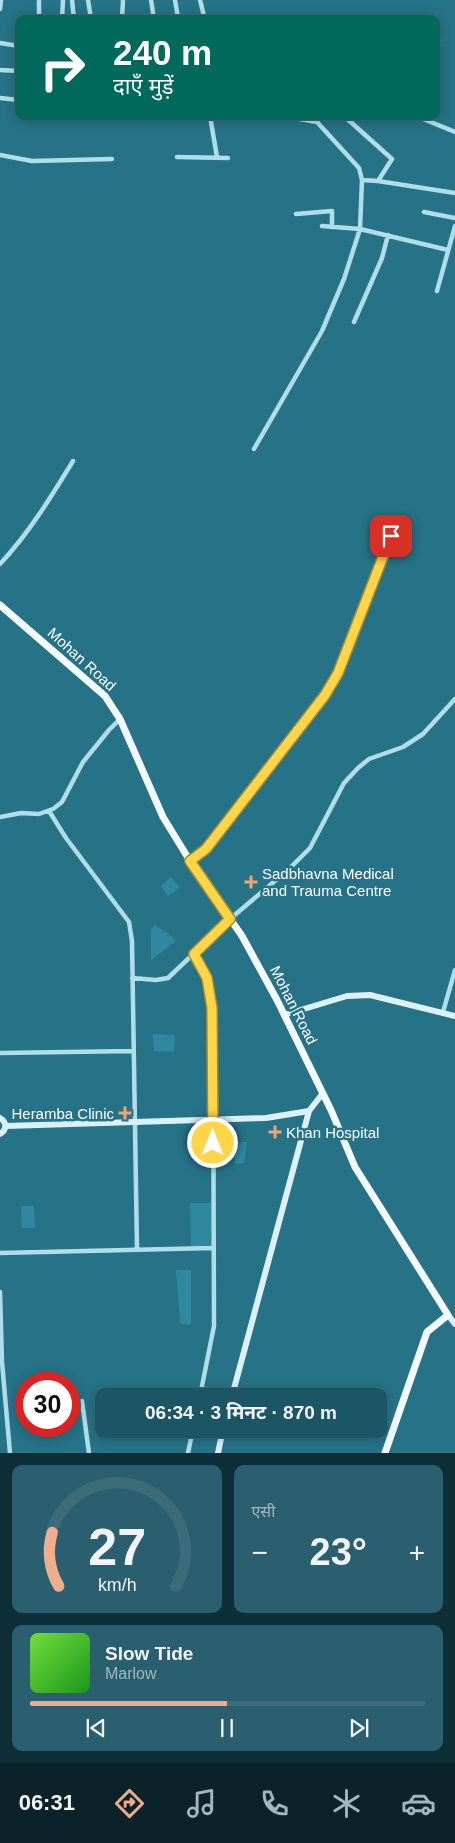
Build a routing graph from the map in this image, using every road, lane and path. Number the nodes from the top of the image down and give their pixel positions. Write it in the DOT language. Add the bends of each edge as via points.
graph roads {
  1 [pos="0,0"];
  2 [pos="39,0"];
  3 [pos="62,0"];
  4 [pos="72,0"];
  5 [pos="88,0"];
  6 [pos="123,0"];
  7 [pos="151,0"];
  8 [pos="175,0"];
  9 [pos="200,0"];
  10 [pos="0,9"];
  11 [pos="39,15"];
  12 [pos="62,15"];
  13 [pos="74,15"];
  14 [pos="90,15"];
  15 [pos="122,15"];
  16 [pos="153,15"];
  17 [pos="178,15"];
  18 [pos="204,15"];
  19 [pos="0,43"];
  20 [pos="15,45"];
  21 [pos="0,70"];
  22 [pos="15,71"];
  23 [pos="0,98"];
  24 [pos="15,100"];
  25 [pos="211,120"];
  26 [pos="306,120"];
  27 [pos="348,120"];
  28 [pos="426,120"];
  29 [pos="317,122"];
  30 [pos="455,132"];
  31 [pos="0,155"];
  32 [pos="177,157"];
  33 [pos="217,157"];
  34 [pos="228,158"];
  35 [pos="112,159"];
  36 [pos="362,180"];
  37 [pos="378,181"];
  38 [pos="455,193"];
  39 [pos="424,212"];
  40 [pos="296,214"];
  41 [pos="455,218"];
  42 [pos="322,226"];
  43 [pos="332,226"];
  44 [pos="455,226"];
  45 [pos="360,229"];
  46 [pos="388,235"];
  47 [pos="448,250"];
  48 [pos="437,291"];
  49 [pos="354,322"];
  50 [pos="254,449"];
  51 [pos="73,461"];
  52 [pos="389,526"];
  53 [pos="0,564"];
  54 [pos="0,606"];
  55 [pos="455,699"];
  56 [pos="120,719"];
  57 [pos="49,811"];
  58 [pos="0,817"];
  59 [pos="190,861"];
  60 [pos="230,919"];
  61 [pos="194,954"];
  62 [pos="455,970"];
  63 [pos="132,978"];
  64 [pos="443,1012"];
  65 [pos="284,1015"];
  66 [pos="455,1016"];
  67 [pos="133,1051"];
  68 [pos="0,1053"];
  69 [pos="323,1093"];
  70 [pos="309,1111"];
  71 [pos="0,1118"];
  72 [pos="213,1120"];
  73 [pos="134,1122"];
  74 [pos="6,1126"];
  75 [pos="0,1134"];
  76 [pos="213,1248"];
  77 [pos="137,1249"];
  78 [pos="0,1253"];
  79 [pos="0,1292"];
  80 [pos="448,1315"];
  81 [pos="455,1324"];
  82 [pos="202,1388"];
  83 [pos="234,1388"];
  84 [pos="82,1401"];
  85 [pos="191,1438"];
  86 [pos="222,1438"];
  87 [pos="10,1453"];
  88 [pos="89,1453"];
  89 [pos="188,1453"];
  90 [pos="218,1453"];
  91 [pos="385,1453"];
  1 -- 10 [label="street"];
  2 -- 11 [label="street"];
  3 -- 12 [label="street"];
  4 -- 13 [label="street"];
  5 -- 14 [label="street"];
  6 -- 15 [label="street"];
  7 -- 16 [label="street"];
  8 -- 17 [label="street"];
  9 -- 18 [label="street"];
  19 -- 20 [label="street"];
  21 -- 22 [label="street"];
  23 -- 24 [label="street"];
  25 -- 33 [label="street"];
  26 -- 29 [label="street"];
  27 -- 37 [label="street" via="392,159"];
  28 -- 30 [label="street"];
  29 -- 36 [label="street" via="356,164"];
  31 -- 35 [label="street" via="32,161"];
  32 -- 33 [label="street"];
  33 -- 34 [label="street"];
  36 -- 37 [label="street"];
  36 -- 45 [label="street"];
  37 -- 38 [label="street"];
  39 -- 41 [label="street"];
  40 -- 43 [label="street" via="332,211"];
  42 -- 43 [label="street"];
  43 -- 45 [label="street"];
  44 -- 47 [label="street"];
  45 -- 46 [label="street"];
  45 -- 50 [label="street" via="322,331"];
  46 -- 47 [label="street"];
  46 -- 49 [label="street" via="382,258"];
  47 -- 48 [label="street"];
  51 -- 53 [label="street" via="46,505"];
  52 -- 59 [label="street" via="391,536 338,673 325,695 206,849"];
  54 -- 56 [label="main road, Mohan Road" via="106,696"];
  55 -- 60 [label="street" via="423,734 369,759 358,768 344,783 310,848 289,870"];
  56 -- 57 [label="street" via="83,762 62,802"];
  56 -- 59 [label="main road, Mohan Road" via="163,817"];
  57 -- 58 [label="street"];
  57 -- 63 [label="street" via="129,922"];
  59 -- 60 [label="main road, Mohan Road"];
  60 -- 61 [label="street"];
  60 -- 65 [label="main road, Mohan Road"];
  61 -- 63 [label="street" via="168,978"];
  61 -- 72 [label="street" via="207,978 212,1008"];
  62 -- 64 [label="street"];
  63 -- 67 [label="street"];
  64 -- 65 [label="street" via="370,995 348,996"];
  64 -- 66 [label="street"];
  65 -- 69 [label="main road, Mohan Road"];
  67 -- 68 [label="street"];
  67 -- 73 [label="street"];
  69 -- 70 [label="street"];
  69 -- 80 [label="main road, Mohan Road" via="355,1167"];
  70 -- 72 [label="street" via="266,1118"];
  70 -- 83 [label="street"];
  71 -- 74 [label="street"];
  72 -- 73 [label="street"];
  72 -- 76 [label="street"];
  73 -- 74 [label="street"];
  73 -- 77 [label="street"];
  74 -- 75 [label="street"];
  76 -- 77 [label="street"];
  76 -- 82 [label="street" via="214,1326"];
  77 -- 78 [label="street"];
  79 -- 87 [label="street"];
  80 -- 81 [label="street"];
  80 -- 91 [label="main road" via="428,1332"];
  84 -- 88 [label="street"];
  85 -- 89 [label="street"];
  86 -- 90 [label="street"];
}
